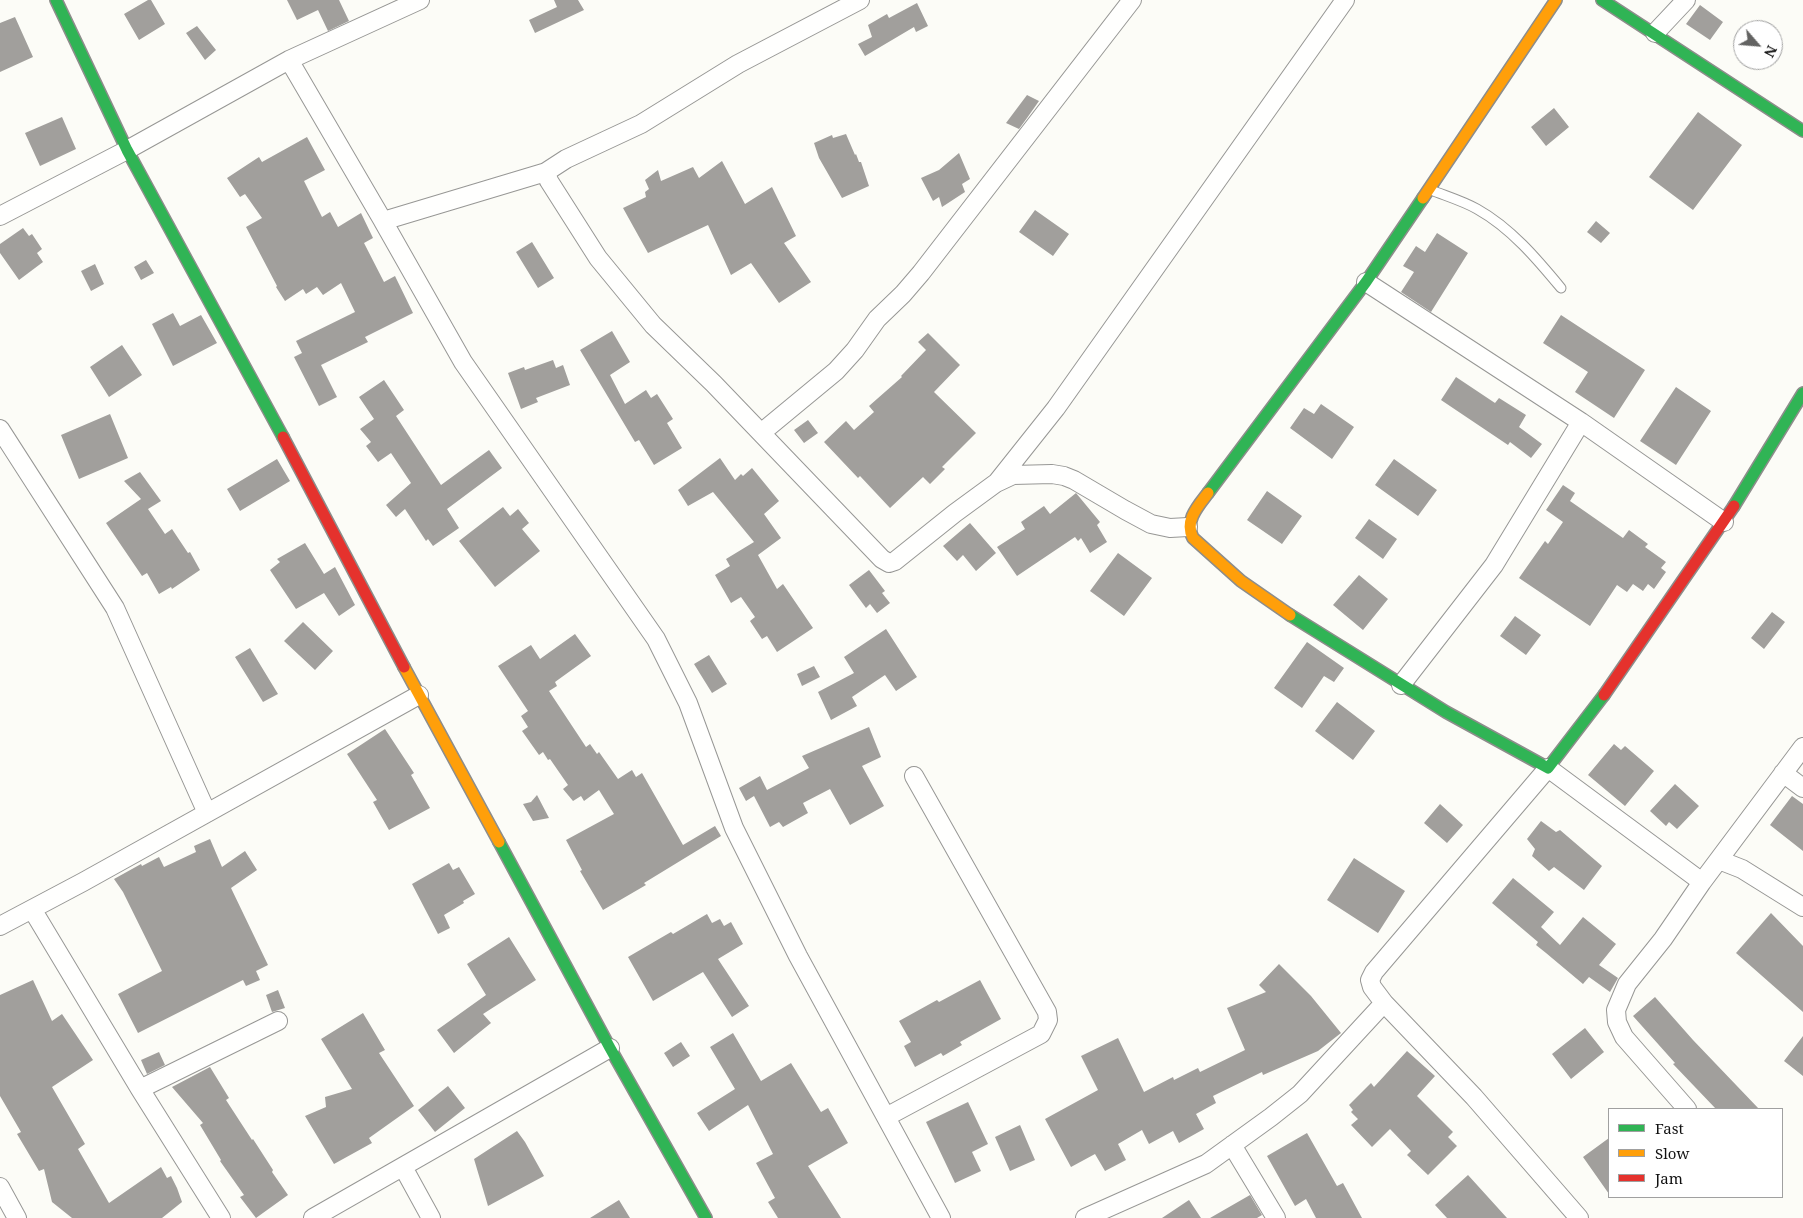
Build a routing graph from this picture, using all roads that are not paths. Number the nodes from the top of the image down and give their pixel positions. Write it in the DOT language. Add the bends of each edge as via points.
graph roads {
  1 [pos="56,0"];
  2 [pos="420,0"];
  3 [pos="860,0"];
  4 [pos="1132,0"];
  5 [pos="1345,0"];
  6 [pos="1556,0"];
  7 [pos="1602,0"];
  8 [pos="1686,0"];
  9 [pos="1655,33"];
  10 [pos="289,60"];
  11 [pos="1803,131"];
  12 [pos="128,150"];
  13 [pos="546,172"];
  14 [pos="1428,189"];
  15 [pos="0,216"];
  16 [pos="383,221"];
  17 [pos="1366,282"];
  18 [pos="1561,288"];
  19 [pos="1803,393"];
  20 [pos="1581,422"];
  21 [pos="0,429"];
  22 [pos="761,433"];
  23 [pos="996,483"];
  24 [pos="1724,522"];
  25 [pos="1188,527"];
  26 [pos="1401,685"];
  27 [pos="419,696"];
  28 [pos="1803,747"];
  29 [pos="1548,768"];
  30 [pos="1783,774"];
  31 [pos="914,776"];
  32 [pos="1803,788"];
  33 [pos="207,812"];
  34 [pos="1719,860"];
  35 [pos="1702,882"];
  36 [pos="1803,907"];
  37 [pos="32,909"];
  38 [pos="0,926"];
  39 [pos="1384,1003"];
  40 [pos="278,1020"];
  41 [pos="610,1048"];
  42 [pos="140,1089"];
  43 [pos="1686,1108"];
  44 [pos="886,1118"];
  45 [pos="1232,1145"];
  46 [pos="402,1167"];
  47 [pos="0,1187"];
  48 [pos="16,1218"];
  49 [pos="221,1218"];
  50 [pos="313,1218"];
  51 [pos="431,1218"];
  52 [pos="706,1218"];
  53 [pos="941,1218"];
  54 [pos="1085,1218"];
  55 [pos="1276,1218"];
  56 [pos="1579,1218"];
  1 -- 12 [label="street"];
  2 -- 10 [label="street"];
  3 -- 13 [label="street" via="738,64 641,124"];
  4 -- 22 [label="street" via="921,273 877,319 836,371"];
  5 -- 23 [label="street" via="1056,408"];
  6 -- 14 [label="street"];
  7 -- 9 [label="street"];
  8 -- 9 [label="street"];
  9 -- 11 [label="street"];
  10 -- 12 [label="street"];
  10 -- 16 [label="street"];
  12 -- 15 [label="street"];
  12 -- 27 [label="street"];
  13 -- 16 [label="street"];
  13 -- 22 [label="street" via="598,258 653,324"];
  14 -- 17 [label="street"];
  14 -- 18 [label="lane" via="1478,210 1496,222 1533,253"];
  16 -- 44 [label="street" via="463,362 656,639 688,704 734,828 798,956"];
  17 -- 20 [label="street"];
  17 -- 25 [label="street" via="1194,512"];
  19 -- 24 [label="street"];
  20 -- 24 [label="street"];
  20 -- 26 [label="street" via="1494,565"];
  21 -- 33 [label="street" via="115,608"];
  22 -- 23 [label="street" via="889,563"];
  23 -- 25 [label="street" via="1013,475 1064,476 1151,524"];
  24 -- 29 [label="street" via="1596,706"];
  25 -- 26 [label="street" via="1196,542 1241,581"];
  26 -- 29 [label="street"];
  27 -- 33 [label="street"];
  27 -- 41 [label="street"];
  28 -- 30 [label="street"];
  29 -- 35 [label="street"];
  29 -- 39 [label="street" via="1374,972 1370,980 1372,988"];
  30 -- 32 [label="street"];
  30 -- 34 [label="street"];
  31 -- 44 [label="street" via="1047,1012 1048,1020 1041,1034"];
  33 -- 37 [label="street"];
  34 -- 35 [label="street"];
  34 -- 36 [label="street" via="1742,869"];
  35 -- 43 [label="street" via="1627,984 1616,1010 1624,1037"];
  37 -- 38 [label="street"];
  37 -- 42 [label="street"];
  39 -- 45 [label="street" via="1300,1094"];
  39 -- 56 [label="street" via="1474,1097"];
  40 -- 42 [label="street"];
  41 -- 46 [label="street"];
  41 -- 52 [label="street"];
  42 -- 49 [label="street"];
  44 -- 53 [label="street"];
  45 -- 54 [label="street" via="1206,1164"];
  45 -- 55 [label="street"];
  46 -- 50 [label="street"];
  46 -- 51 [label="street"];
  47 -- 48 [label="street"];
}
